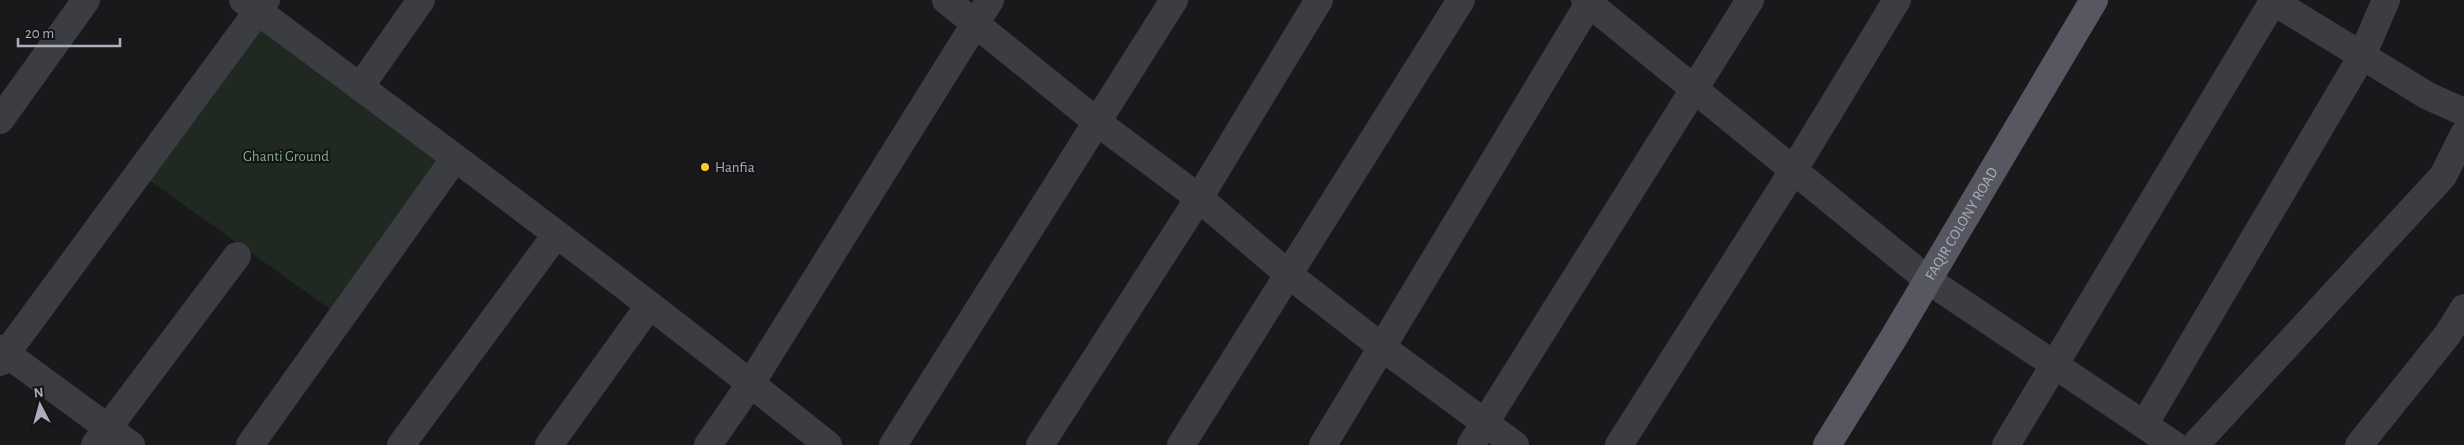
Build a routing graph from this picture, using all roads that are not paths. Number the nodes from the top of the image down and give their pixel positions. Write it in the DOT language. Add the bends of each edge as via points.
graph roads {
  1 [pos="86,0"];
  2 [pos="421,0"];
  3 [pos="946,0"];
  4 [pos="1174,0"];
  5 [pos="1319,0"];
  6 [pos="1461,0"];
  7 [pos="1750,0"];
  8 [pos="1897,0"];
  9 [pos="2094,0"];
  10 [pos="2273,0"];
  11 [pos="2386,0"];
  12 [pos="1588,1"];
  13 [pos="256,4"];
  14 [pos="983,11"];
  15 [pos="2362,56"];
  16 [pos="360,87"];
  17 [pos="1693,90"];
  18 [pos="2464,112"];
  19 [pos="0,120"];
  20 [pos="1097,122"];
  21 [pos="2464,134"];
  22 [pos="455,158"];
  23 [pos="1793,171"];
  24 [pos="1199,198"];
  25 [pos="556,235"];
  26 [pos="237,256"];
  27 [pos="1288,274"];
  28 [pos="1928,280"];
  29 [pos="649,306"];
  30 [pos="2464,308"];
  31 [pos="1383,348"];
  32 [pos="2,355"];
  33 [pos="2056,364"];
  34 [pos="751,383"];
  35 [pos="2144,425"];
  36 [pos="1478,434"];
  37 [pos="101,436"];
  38 [pos="130,445"];
  39 [pos="250,445"];
  40 [pos="401,445"];
  41 [pos="549,445"];
  42 [pos="708,445"];
  43 [pos="828,445"];
  44 [pos="893,445"];
  45 [pos="1040,445"];
  46 [pos="1181,445"];
  47 [pos="1323,445"];
  48 [pos="1515,445"];
  49 [pos="1619,445"];
  50 [pos="1827,445"];
  51 [pos="2006,445"];
  52 [pos="2174,445"];
  53 [pos="2195,445"];
  54 [pos="2359,445"];
  1 -- 19 [label="street"];
  2 -- 16 [label="street"];
  3 -- 14 [label="street"];
  4 -- 20 [label="street"];
  5 -- 24 [label="street"];
  6 -- 27 [label="street"];
  7 -- 17 [label="street"];
  8 -- 23 [label="street"];
  9 -- 28 [label="main road, FAQIR COLONY ROAD"];
  10 -- 15 [label="street"];
  10 -- 33 [label="street"];
  11 -- 15 [label="street"];
  12 -- 17 [label="street"];
  12 -- 31 [label="street"];
  13 -- 16 [label="street"];
  13 -- 32 [label="street"];
  14 -- 20 [label="street"];
  14 -- 34 [label="street"];
  15 -- 18 [label="street" via="2428,96"];
  15 -- 35 [label="street"];
  16 -- 22 [label="street"];
  17 -- 23 [label="street"];
  17 -- 36 [label="street"];
  20 -- 24 [label="street"];
  20 -- 44 [label="street"];
  21 -- 53 [label="street" via="2443,176"];
  22 -- 25 [label="street"];
  22 -- 39 [label="street"];
  23 -- 28 [label="street"];
  23 -- 49 [label="street"];
  24 -- 27 [label="street"];
  24 -- 45 [label="street"];
  25 -- 29 [label="street"];
  25 -- 40 [label="street"];
  26 -- 37 [label="street"];
  27 -- 31 [label="street"];
  27 -- 46 [label="street"];
  28 -- 33 [label="street"];
  28 -- 50 [label="main road, FAQIR COLONY ROAD"];
  29 -- 34 [label="street"];
  29 -- 41 [label="street"];
  30 -- 54 [label="street" via="2448,334"];
  31 -- 36 [label="street"];
  31 -- 47 [label="street"];
  32 -- 37 [label="street"];
  33 -- 35 [label="street"];
  33 -- 51 [label="street"];
  34 -- 42 [label="street"];
  34 -- 43 [label="street"];
  35 -- 52 [label="street"];
  36 -- 48 [label="street"];
  37 -- 38 [label="street"];
}
